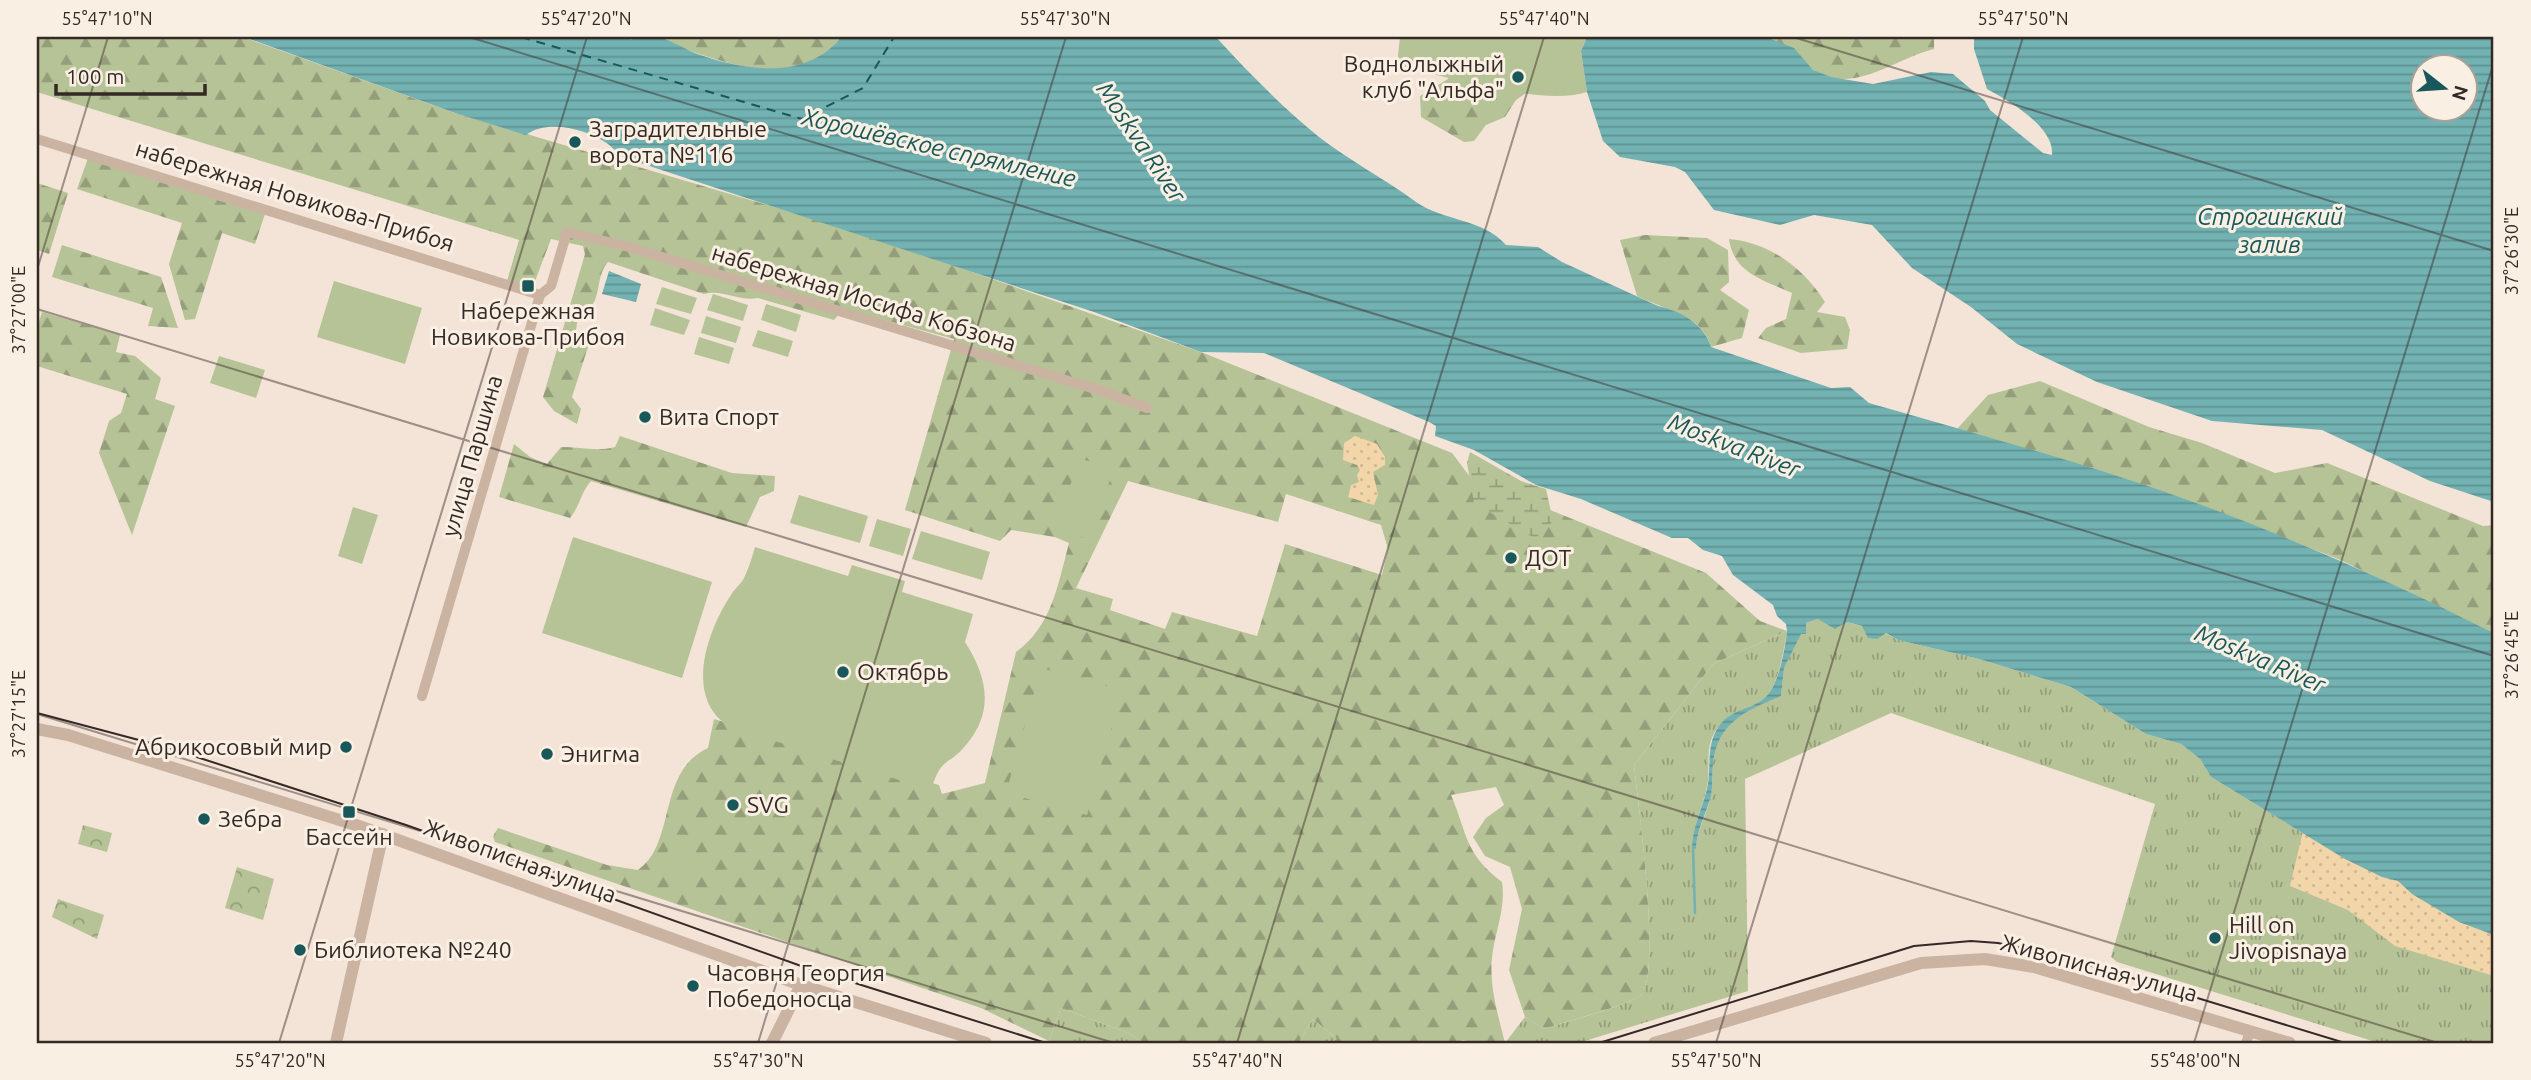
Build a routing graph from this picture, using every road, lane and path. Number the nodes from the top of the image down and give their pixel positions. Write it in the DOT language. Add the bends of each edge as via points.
graph roads {
  1 [pos="37,139"];
  2 [pos="567,232"];
  3 [pos="540,295"];
  4 [pos="1147,408"];
  5 [pos="422,696"];
  6 [pos="37,729"];
  7 [pos="383,834"];
  8 [pos="801,985"];
  9 [pos="2248,1037"];
  10 [pos="336,1043"];
  11 [pos="772,1043"];
  12 [pos="986,1043"];
  13 [pos="1654,1043"];
  14 [pos="2290,1043"];
  1 -- 3 [label="street, набережная Новикова-Прибоя"];
  2 -- 3 [label="street, улица Паршина" via="551,286"];
  2 -- 4 [label="street, набережная Иосифа Кобзона" via="629,247"];
  3 -- 5 [label="street, улица Паршина"];
  6 -- 7 [label="street, Живописная улица"];
  7 -- 8 [label="street, Живописная улица"];
  7 -- 10 [label="street"];
  8 -- 11 [label="street"];
  8 -- 12 [label="street, Живописная улица"];
  9 -- 13 [label="street, Живописная улица" via="2034,967 1956,959 1891,971"];
  9 -- 14 [label="street, Живописная улица"];
}
